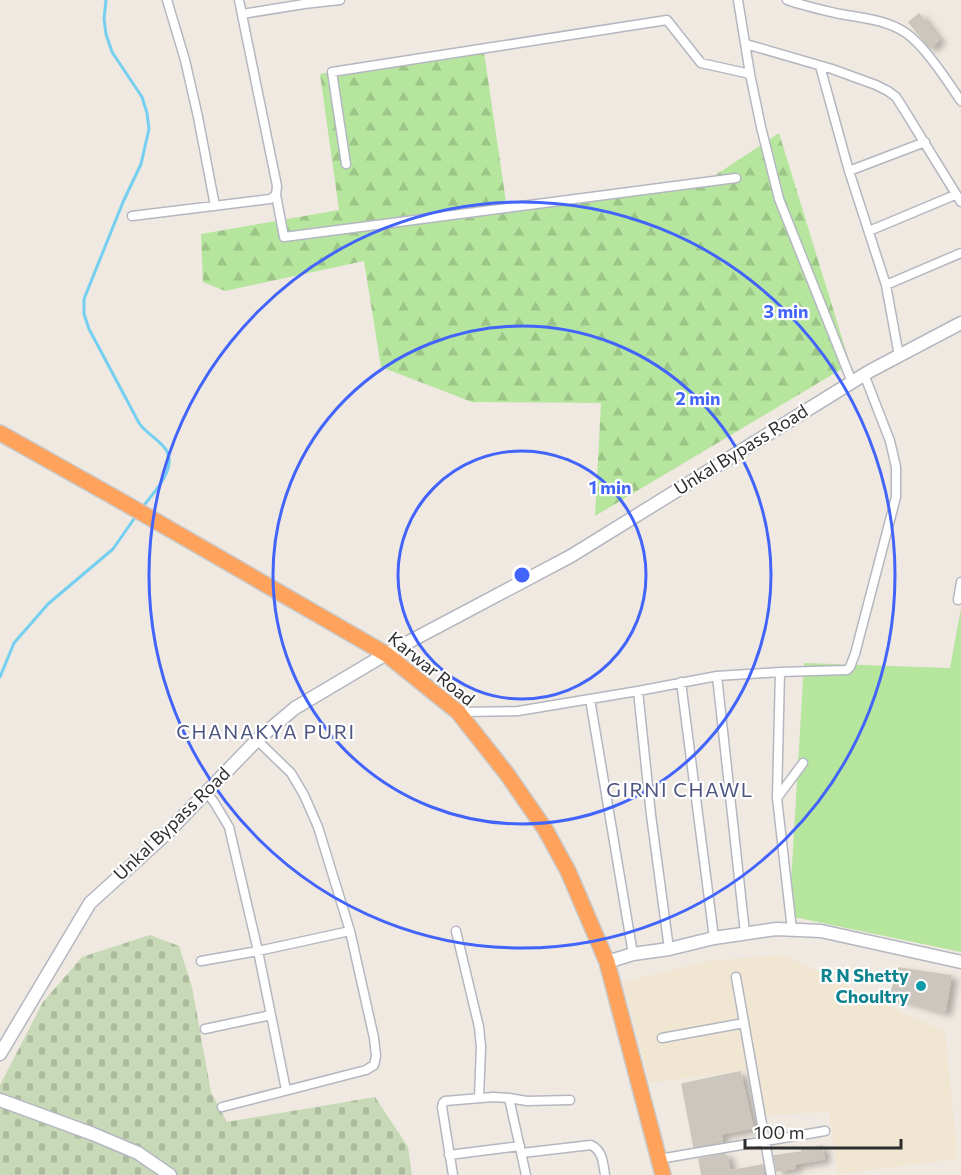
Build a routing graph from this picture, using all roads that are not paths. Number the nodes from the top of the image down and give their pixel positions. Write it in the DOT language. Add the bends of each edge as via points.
graph roads {
  1 [pos="167,0"];
  2 [pos="239,0"];
  3 [pos="340,0"];
  4 [pos="738,0"];
  5 [pos="787,0"];
  6 [pos="304,2"];
  7 [pos="242,14"];
  8 [pos="746,44"];
  9 [pos="820,66"];
  10 [pos="750,74"];
  11 [pos="961,101"];
  12 [pos="925,142"];
  13 [pos="346,164"];
  14 [pos="849,171"];
  15 [pos="736,178"];
  16 [pos="276,195"];
  17 [pos="958,199"];
  18 [pos="215,206"];
  19 [pos="132,216"];
  20 [pos="869,231"];
  21 [pos="961,253"];
  22 [pos="886,285"];
  23 [pos="961,324"];
  24 [pos="899,356"];
  25 [pos="864,374"];
  26 [pos="852,382"];
  27 [pos="0,433"];
  28 [pos="961,582"];
  29 [pos="958,600"];
  30 [pos="386,654"];
  31 [pos="780,672"];
  32 [pos="717,676"];
  33 [pos="681,682"];
  34 [pos="638,691"];
  35 [pos="590,699"];
  36 [pos="458,712"];
  37 [pos="257,740"];
  38 [pos="802,763"];
  39 [pos="206,792"];
  40 [pos="777,798"];
  41 [pos="792,930"];
  42 [pos="350,931"];
  43 [pos="456,931"];
  44 [pos="745,933"];
  45 [pos="714,938"];
  46 [pos="669,949"];
  47 [pos="258,951"];
  48 [pos="633,954"];
  49 [pos="201,961"];
  50 [pos="607,962"];
  51 [pos="961,962"];
  52 [pos="736,977"];
  53 [pos="271,1015"];
  54 [pos="744,1023"];
  55 [pos="205,1029"];
  56 [pos="662,1038"];
  57 [pos="0,1054"];
  58 [pos="286,1090"];
  59 [pos="479,1098"];
  60 [pos="509,1098"];
  61 [pos="0,1100"];
  62 [pos="570,1100"];
  63 [pos="222,1107"];
  64 [pos="825,1131"];
  65 [pos="764,1142"];
  66 [pos="521,1150"];
  67 [pos="449,1155"];
  68 [pos="659,1160"];
  69 [pos="170,1175"];
  70 [pos="453,1175"];
  71 [pos="525,1175"];
  72 [pos="605,1175"];
  73 [pos="663,1175"];
  74 [pos="771,1175"];
  1 -- 18 [label="street" via="185,60"];
  2 -- 7 [label="street"];
  3 -- 6 [label="street"];
  4 -- 8 [label="street"];
  5 -- 11 [label="street" via="873,19 906,33"];
  6 -- 7 [label="street"];
  7 -- 16 [label="street"];
  8 -- 9 [label="street"];
  8 -- 10 [label="street"];
  9 -- 12 [label="street" via="888,91"];
  9 -- 14 [label="street"];
  10 -- 13 [label="street" via="701,63 667,20 333,72"];
  10 -- 26 [label="street" via="779,199"];
  12 -- 14 [label="street"];
  12 -- 17 [label="street"];
  14 -- 20 [label="street"];
  15 -- 16 [label="street" via="284,237"];
  16 -- 18 [label="street"];
  17 -- 20 [label="street"];
  18 -- 19 [label="street"];
  20 -- 22 [label="street"];
  21 -- 22 [label="street"];
  22 -- 24 [label="street"];
  23 -- 24 [label="main road, Unkal Bypass Road"];
  24 -- 25 [label="main road, Unkal Bypass Road"];
  25 -- 26 [label="main road, Unkal Bypass Road"];
  25 -- 31 [label="street" via="890,441 896,467 896,496 855,654 847,670"];
  26 -- 30 [label="main road, Unkal Bypass Road" via="571,556"];
  27 -- 30 [label="highway, Karwar Road"];
  28 -- 29 [label="street"];
  30 -- 36 [label="highway, Karwar Road"];
  30 -- 37 [label="main road, Unkal Bypass Road" via="295,708"];
  31 -- 32 [label="street"];
  31 -- 40 [label="street"];
  32 -- 33 [label="street"];
  32 -- 44 [label="street"];
  33 -- 34 [label="street"];
  33 -- 45 [label="street"];
  34 -- 35 [label="street"];
  34 -- 46 [label="street"];
  35 -- 36 [label="street" via="518,711"];
  35 -- 48 [label="street"];
  36 -- 50 [label="highway, Karwar Road" via="545,829 568,871"];
  37 -- 39 [label="main road, Unkal Bypass Road"];
  37 -- 42 [label="street" via="291,773 304,795 318,827"];
  38 -- 40 [label="street"];
  39 -- 47 [label="street" via="228,827"];
  39 -- 57 [label="main road, Unkal Bypass Road" via="90,903"];
  40 -- 41 [label="street"];
  41 -- 44 [label="main road"];
  41 -- 51 [label="main road" via="821,931"];
  42 -- 47 [label="street"];
  42 -- 58 [label="street" via="374,1038 374,1065"];
  43 -- 59 [label="street" via="479,1027"];
  44 -- 45 [label="main road"];
  45 -- 46 [label="main road"];
  46 -- 48 [label="main road"];
  47 -- 49 [label="street"];
  47 -- 53 [label="street"];
  48 -- 50 [label="main road"];
  50 -- 68 [label="highway, Karwar Road"];
  52 -- 54 [label="street"];
  53 -- 55 [label="street"];
  53 -- 58 [label="street"];
  54 -- 56 [label="street"];
  54 -- 65 [label="street"];
  58 -- 63 [label="street"];
  59 -- 60 [label="street"];
  59 -- 67 [label="street" via="442,1103"];
  60 -- 62 [label="street"];
  60 -- 66 [label="street"];
  61 -- 69 [label="main road" via="138,1153"];
  64 -- 65 [label="street"];
  65 -- 68 [label="street"];
  65 -- 74 [label="street"];
  66 -- 67 [label="street"];
  66 -- 71 [label="street"];
  66 -- 72 [label="street" via="591,1145 601,1154"];
  67 -- 70 [label="street"];
  68 -- 73 [label="highway, Karwar Road"];
}
